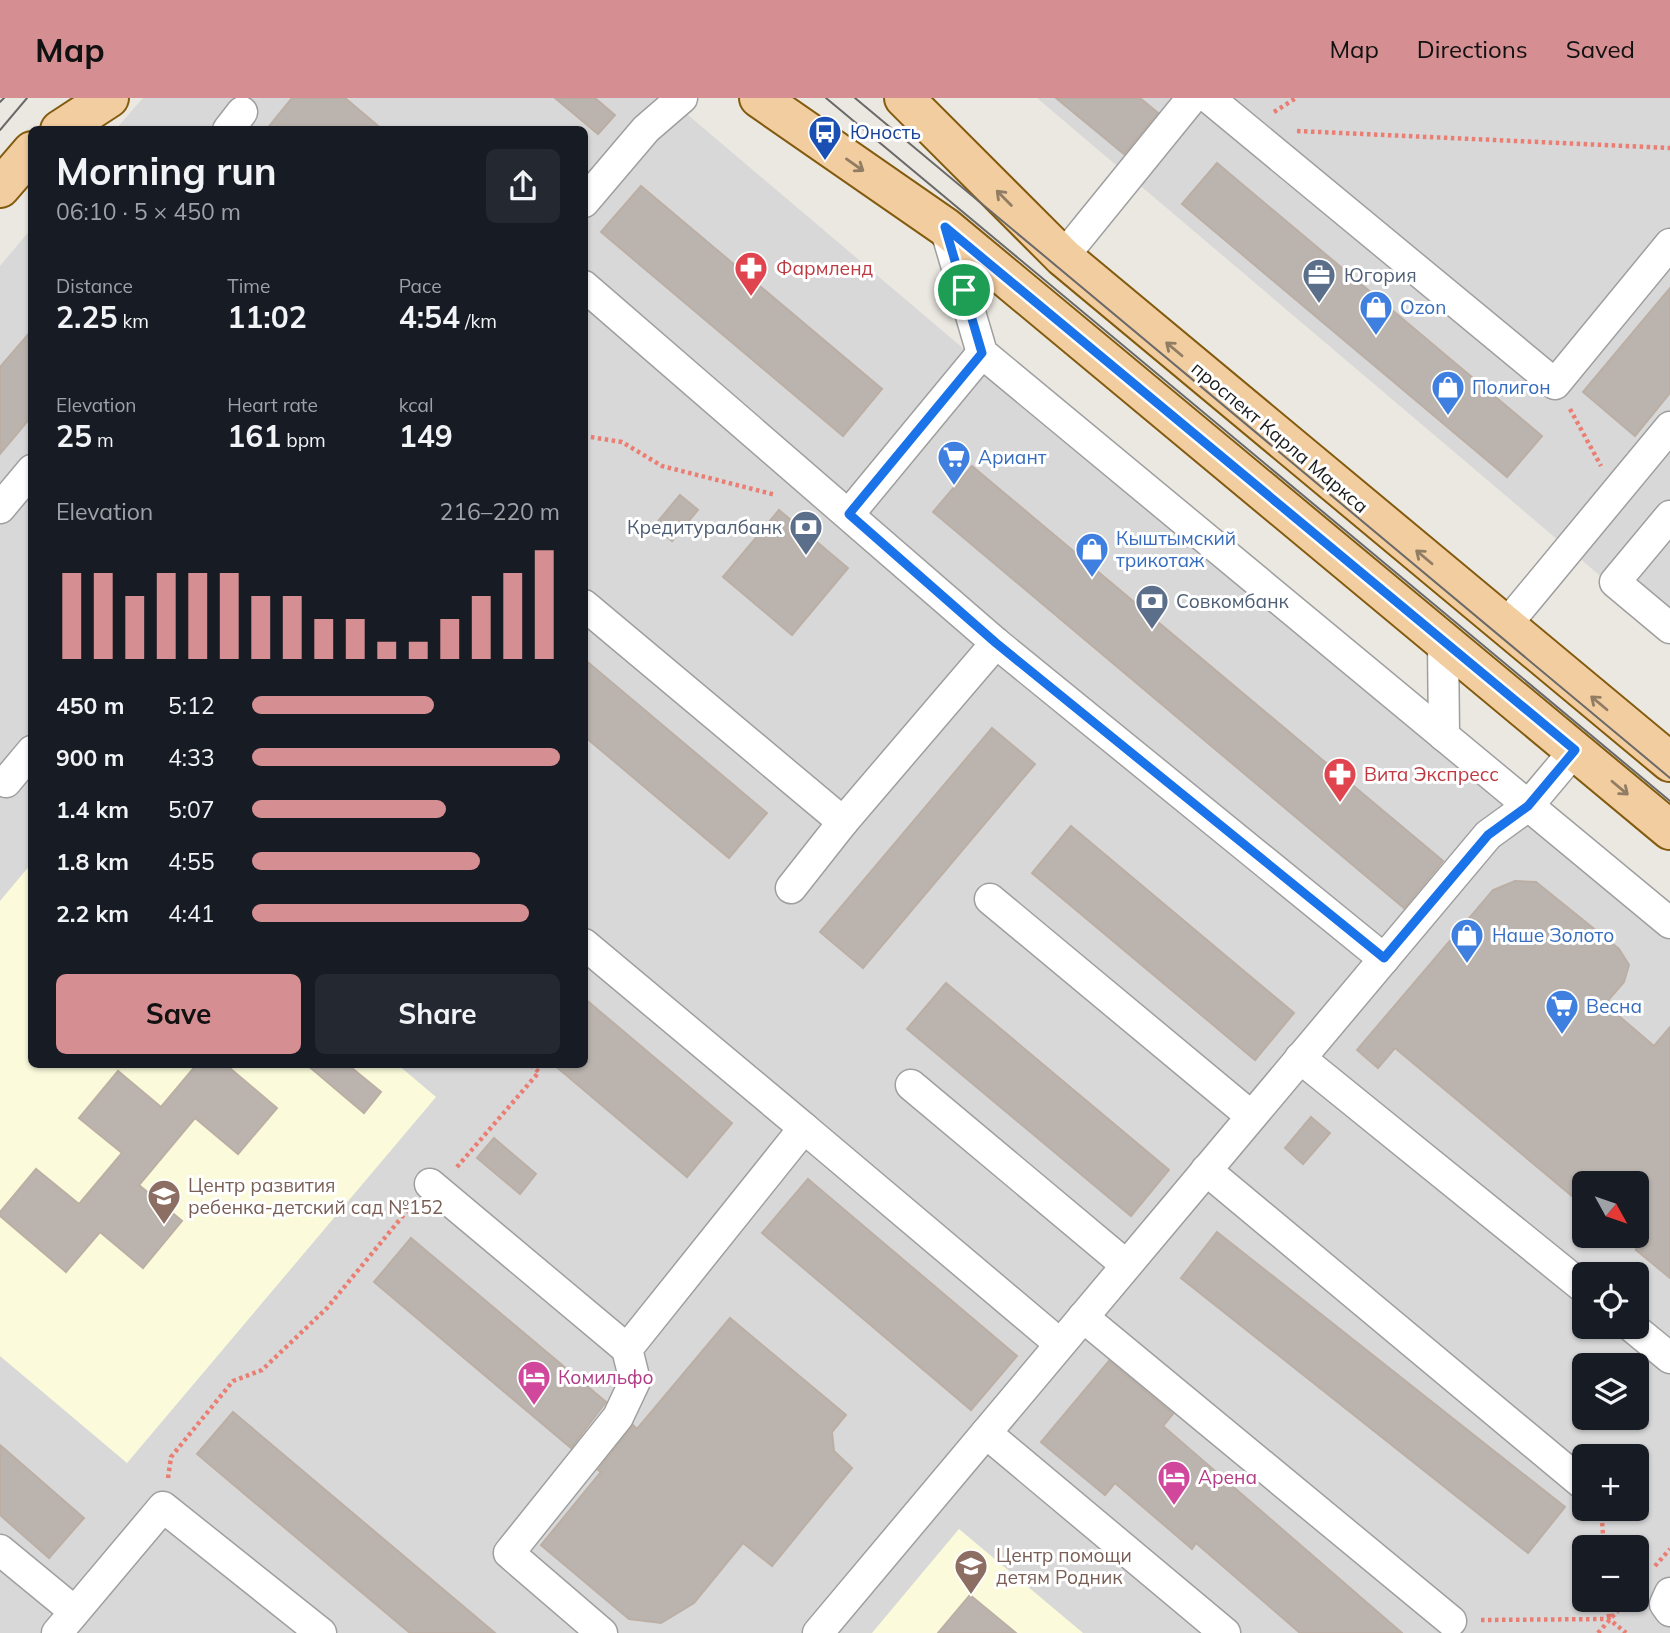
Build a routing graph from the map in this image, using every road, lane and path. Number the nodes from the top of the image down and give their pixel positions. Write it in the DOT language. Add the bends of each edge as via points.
graph roads {
  1 [pos="77,98"];
  2 [pos="109,98"];
  3 [pos="682,98"];
  4 [pos="759,98"];
  5 [pos="904,98"];
  6 [pos="1192,98"];
  7 [pos="1209,98"];
  8 [pos="53,126"];
  9 [pos="67,126"];
  10 [pos="1247,129"];
  11 [pos="1670,148"];
  12 [pos="28,156"];
  13 [pos="0,188"];
  14 [pos="588,197"];
  15 [pos="945,227"];
  16 [pos="1670,244"];
  17 [pos="1063,257"];
  18 [pos="588,289"];
  19 [pos="982,353"];
  20 [pos="1555,384"];
  21 [pos="588,437"];
  22 [pos="1665,443"];
  23 [pos="28,475"];
  24 [pos="1616,492"];
  25 [pos="782,496"];
  26 [pos="0,508"];
  27 [pos="849,514"];
  28 [pos="1670,516"];
  29 [pos="588,608"];
  30 [pos="1506,625"];
  31 [pos="1670,628"];
  32 [pos="1443,642"];
  33 [pos="996,643"];
  34 [pos="1444,736"];
  35 [pos="1575,750"];
  36 [pos="28,756"];
  37 [pos="1670,762"];
  38 [pos="6,782"];
  39 [pos="1528,806"];
  40 [pos="843,822"];
  41 [pos="1670,830"];
  42 [pos="791,888"];
  43 [pos="990,899"];
  44 [pos="1670,923"];
  45 [pos="588,947"];
  46 [pos="1384,958"];
  47 [pos="1300,1058"];
  48 [pos="534,1068"];
  49 [pos="911,1085"];
  50 [pos="1251,1116"];
  51 [pos="804,1128"];
  52 [pos="1206,1170"];
  53 [pos="430,1184"];
  54 [pos="1126,1265"];
  55 [pos="1572,1278"];
  56 [pos="1083,1317"];
  57 [pos="1647,1339"];
  58 [pos="1060,1344"];
  59 [pos="627,1349"];
  60 [pos="1670,1358"];
  61 [pos="986,1433"];
  62 [pos="1572,1475"];
  63 [pos="163,1507"];
  64 [pos="0,1550"];
  65 [pos="1670,1593"];
  66 [pos="1670,1611"];
  67 [pos="1609,1612"];
  68 [pos="1615,1612"];
  69 [pos="1609,1619"];
  70 [pos="1451,1621"];
  71 [pos="66,1622"];
  72 [pos="321,1633"];
  73 [pos="602,1633"];
  74 [pos="818,1633"];
  75 [pos="1225,1633"];
  76 [pos="1598,1633"];
  77 [pos="1626,1633"];
  1 -- 8 [label="main road"];
  2 -- 9 [label="main road"];
  3 -- 14 [label="lane" via="646,129"];
  4 -- 15 [label="main road, one-way"];
  17 -- 5 [label="main road, проспект Карла Маркса, one-way"];
  6 -- 17 [label="lane"];
  7 -- 10 [label="lane"];
  10 -- 11 [label="path"];
  10 -- 20 [label="lane"];
  12 -- 13 [label="main road"];
  15 -- 19 [label="lane"];
  15 -- 32 [label="main road"];
  16 -- 20 [label="lane"];
  30 -- 17 [label="main road, проспект Карла Маркса, one-way"];
  18 -- 27 [label="lane"];
  19 -- 27 [label="lane"];
  19 -- 34 [label="lane"];
  20 -- 24 [label="path"];
  21 -- 25 [label="path" via="622,442 662,466"];
  22 -- 24 [label="lane"];
  23 -- 26 [label="lane"];
  24 -- 30 [label="lane"];
  27 -- 33 [label="lane"];
  28 -- 31 [label="lane" via="1615,582"];
  29 -- 40 [label="lane"];
  37 -- 30 [label="main road, проспект Карла Маркса, one-way"];
  32 -- 34 [label="lane"];
  32 -- 35 [label="main road"];
  33 -- 40 [label="lane"];
  33 -- 46 [label="lane"];
  34 -- 39 [label="lane"];
  35 -- 39 [label="lane"];
  35 -- 41 [label="main road, one-way"];
  36 -- 38 [label="lane"];
  39 -- 44 [label="lane"];
  39 -- 46 [label="lane" via="1488,835"];
  40 -- 42 [label="lane"];
  43 -- 50 [label="lane"];
  45 -- 51 [label="lane"];
  46 -- 47 [label="lane"];
  47 -- 50 [label="lane"];
  47 -- 55 [label="lane"];
  48 -- 53 [label="path" via="539,1072 454,1170"];
  49 -- 54 [label="lane"];
  50 -- 52 [label="lane"];
  51 -- 58 [label="lane"];
  51 -- 59 [label="lane"];
  52 -- 54 [label="lane"];
  52 -- 62 [label="lane"];
  53 -- 59 [label="lane"];
  53 -- 63 [label="path" via="327,1308 261,1370 233,1381 171,1457"];
  54 -- 56 [label="lane"];
  56 -- 58 [label="lane"];
  56 -- 70 [label="lane"];
  57 -- 60 [label="lane"];
  58 -- 61 [label="lane"];
  59 -- 73 [label="lane" via="635,1381 618,1417 509,1553"];
  61 -- 74 [label="lane"];
  61 -- 75 [label="lane"];
  63 -- 71 [label="lane"];
  63 -- 72 [label="lane"];
  64 -- 71 [label="lane"];
  65 -- 66 [label="lane" via="1665,1604"];
  67 -- 69 [label="path"];
  68 -- 69 [label="path"];
  69 -- 70 [label="path"];
  69 -- 76 [label="path"];
  69 -- 77 [label="path"];
}
